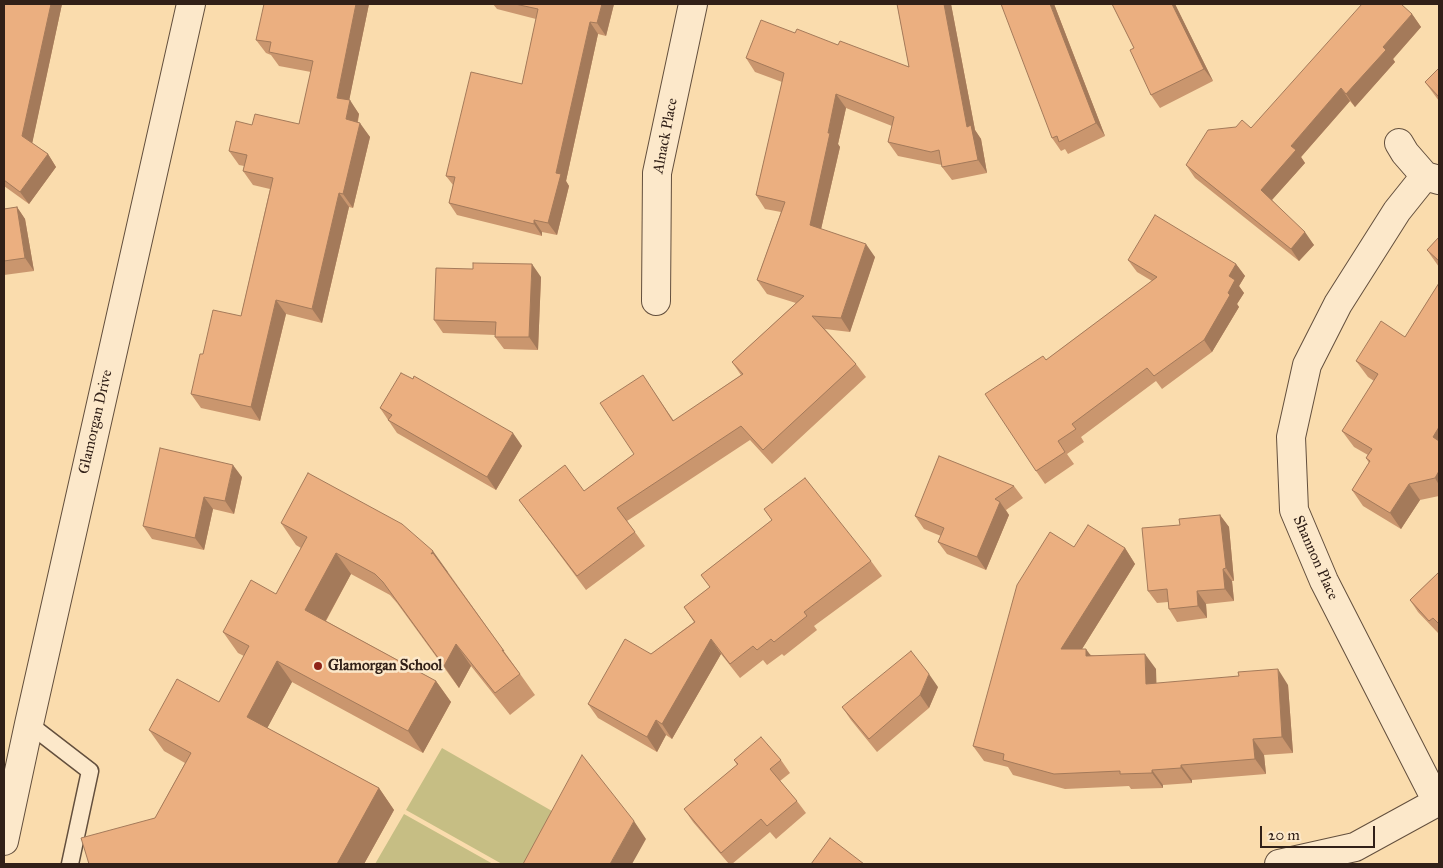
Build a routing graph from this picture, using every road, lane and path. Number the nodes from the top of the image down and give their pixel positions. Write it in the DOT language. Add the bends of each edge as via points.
graph roads {
  1 [pos="191,4"];
  2 [pos="693,4"];
  3 [pos="1399,144"];
  4 [pos="1432,178"];
  5 [pos="656,301"];
  6 [pos="28,724"];
  7 [pos="1438,802"];
  8 [pos="4,841"];
  9 [pos="70,864"];
  10 [pos="1279,864"];
  1 -- 6 [label="street, Glamorgan Drive"];
  2 -- 5 [label="street, Alnack Place" via="657,173"];
  3 -- 4 [label="street, Shannon Place"];
  4 -- 7 [label="street, Shannon Place" via="1397,211 1338,304 1307,366 1291,437 1294,510 1324,581"];
  6 -- 8 [label="street, Glamorgan Drive"];
  6 -- 9 [label="lane" via="90,770"];
  7 -- 10 [label="street" via="1355,847"];
}
